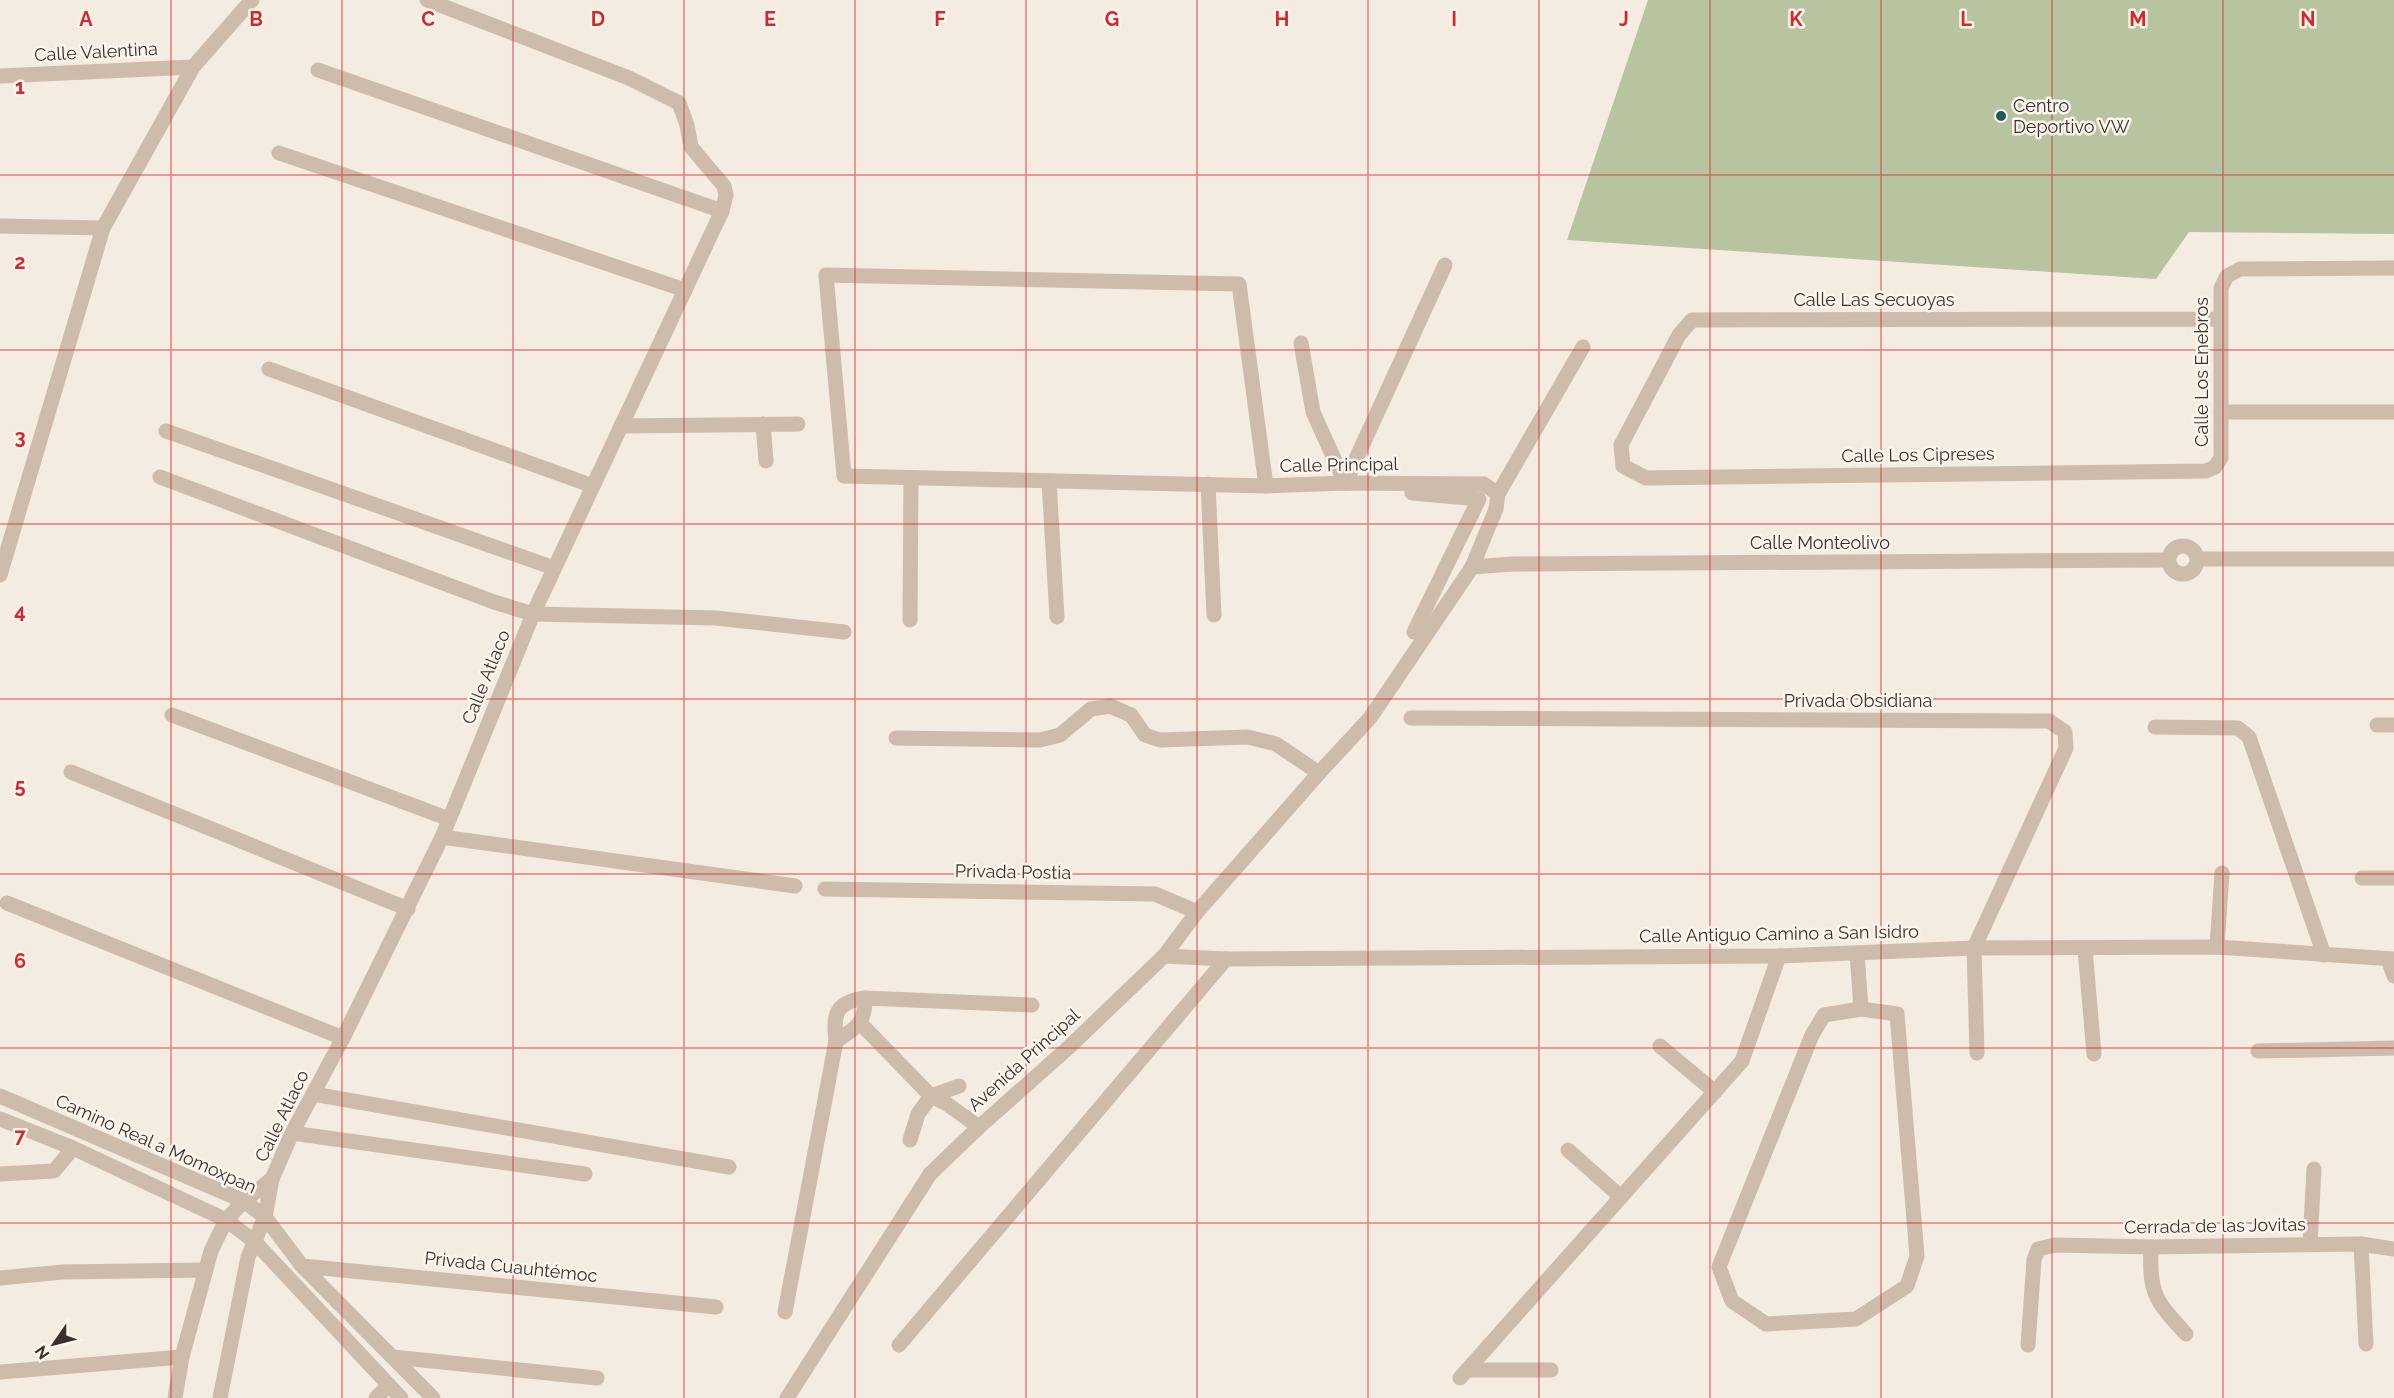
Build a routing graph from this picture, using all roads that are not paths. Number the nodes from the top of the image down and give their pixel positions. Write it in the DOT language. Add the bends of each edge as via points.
graph roads {
  1 [pos="252,0"];
  2 [pos="427,0"];
  3 [pos="193,67"];
  4 [pos="318,70"];
  5 [pos="0,76"];
  6 [pos="279,153"];
  7 [pos="722,211"];
  8 [pos="0,226"];
  9 [pos="103,228"];
  10 [pos="1445,265"];
  11 [pos="2394,268"];
  12 [pos="685,290"];
  13 [pos="2221,319"];
  14 [pos="1301,343"];
  15 [pos="1583,347"];
  16 [pos="269,369"];
  17 [pos="2221,412"];
  18 [pos="2394,412"];
  19 [pos="763,424"];
  20 [pos="798,424"];
  21 [pos="621,426"];
  22 [pos="166,431"];
  23 [pos="1357,458"];
  24 [pos="766,461"];
  25 [pos="1623,466"];
  26 [pos="2215,467"];
  27 [pos="160,477"];
  28 [pos="911,478"];
  29 [pos="1049,481"];
  30 [pos="1345,483"];
  31 [pos="593,486"];
  32 [pos="1266,486"];
  33 [pos="1208,488"];
  34 [pos="1498,494"];
  35 [pos="7,532"];
  36 [pos="2394,559"];
  37 [pos="1472,567"];
  38 [pos="554,568"];
  39 [pos="0,575"];
  40 [pos="533,614"];
  41 [pos="1214,615"];
  42 [pos="1057,616"];
  43 [pos="910,620"];
  44 [pos="843,632"];
  45 [pos="1414,632"];
  46 [pos="172,716"];
  47 [pos="1412,718"];
  48 [pos="2377,725"];
  49 [pos="2394,725"];
  50 [pos="2155,727"];
  51 [pos="896,738"];
  52 [pos="71,772"];
  53 [pos="1319,773"];
  54 [pos="449,819"];
  55 [pos="442,837"];
  56 [pos="2222,873"];
  57 [pos="2362,878"];
  58 [pos="2394,878"];
  59 [pos="795,886"];
  60 [pos="825,889"];
  61 [pos="7,903"];
  62 [pos="408,909"];
  63 [pos="1197,912"];
  64 [pos="2217,947"];
  65 [pos="1974,948"];
  66 [pos="2085,949"];
  67 [pos="1857,953"];
  68 [pos="2324,955"];
  69 [pos="1164,956"];
  70 [pos="1779,956"];
  71 [pos="1226,959"];
  72 [pos="2391,959"];
  73 [pos="2394,976"];
  74 [pos="866,998"];
  75 [pos="1032,1005"];
  76 [pos="1861,1009"];
  77 [pos="860,1023"];
  78 [pos="343,1038"];
  79 [pos="836,1041"];
  80 [pos="1660,1046"];
  81 [pos="2394,1048"];
  82 [pos="2258,1051"];
  83 [pos="1977,1053"];
  84 [pos="2094,1054"];
  85 [pos="959,1086"];
  86 [pos="1714,1092"];
  87 [pos="314,1094"];
  88 [pos="0,1096"];
  89 [pos="931,1096"];
  90 [pos="0,1119"];
  91 [pos="979,1127"];
  92 [pos="292,1133"];
  93 [pos="910,1140"];
  94 [pos="73,1148"];
  95 [pos="1569,1150"];
  96 [pos="729,1167"];
  97 [pos="2314,1169"];
  98 [pos="585,1173"];
  99 [pos="0,1174"];
  100 [pos="272,1179"];
  101 [pos="1621,1197"];
  102 [pos="244,1201"];
  103 [pos="265,1217"];
  104 [pos="226,1220"];
  105 [pos="254,1241"];
  106 [pos="2310,1244"];
  107 [pos="2361,1244"];
  108 [pos="2151,1247"];
  109 [pos="2394,1249"];
  110 [pos="302,1266"];
  111 [pos="206,1270"];
  112 [pos="0,1278"];
  113 [pos="716,1307"];
  114 [pos="785,1312"];
  115 [pos="2186,1334"];
  116 [pos="2366,1344"];
  117 [pos="899,1345"];
  118 [pos="2028,1345"];
  119 [pos="182,1357"];
  120 [pos="393,1357"];
  121 [pos="1551,1370"];
  122 [pos="0,1372"];
  123 [pos="597,1378"];
  124 [pos="389,1385"];
  125 [pos="175,1398"];
  126 [pos="220,1398"];
  127 [pos="376,1398"];
  128 [pos="401,1398"];
  129 [pos="434,1398"];
  130 [pos="787,1398"];
  1 -- 3 [label="street"];
  2 -- 7 [label="street, Calle Atlaco" via="629,78 680,103 691,147 724,186"];
  3 -- 5 [label="street, Calle Valentina"];
  3 -- 9 [label="street"];
  4 -- 7 [label="street"];
  6 -- 12 [label="street"];
  7 -- 12 [label="street, Calle Atlaco"];
  8 -- 9 [label="street"];
  9 -- 35 [label="street"];
  10 -- 30 [label="street"];
  11 -- 13 [label="street, Calle Los Enebros" via="2240,269 2227,276 2221,288"];
  12 -- 21 [label="street, Calle Atlaco"];
  13 -- 17 [label="street, Calle Los Enebros"];
  13 -- 25 [label="street, Calle Las Secuoyas" via="1692,320 1679,335 1621,445"];
  14 -- 30 [label="street" via="1313,412"];
  15 -- 34 [label="street"];
  16 -- 31 [label="street"];
  17 -- 18 [label="street"];
  17 -- 26 [label="street, Calle Los Enebros" via="2221,458"];
  19 -- 20 [label="street"];
  19 -- 21 [label="street"];
  19 -- 24 [label="street"];
  21 -- 31 [label="street, Calle Atlaco"];
  22 -- 38 [label="street"];
  23 -- 30 [label="street"];
  25 -- 26 [label="street, Calle Los Cipreses" via="1646,478 2206,471"];
  27 -- 40 [label="street"];
  28 -- 29 [label="street, Calle Principal"];
  28 -- 32 [label="street, Calle Principal" via="843,476 826,275 1239,284"];
  28 -- 43 [label="street"];
  29 -- 33 [label="street, Calle Principal"];
  29 -- 42 [label="street"];
  30 -- 32 [label="street, Calle Principal"];
  30 -- 34 [label="street, Calle Principal" via="1484,484"];
  31 -- 38 [label="street, Calle Atlaco"];
  32 -- 33 [label="street, Calle Principal"];
  33 -- 41 [label="street"];
  33 -- 45 [label="street" via="1403,492 1479,499"];
  34 -- 37 [label="street" via="1496,510"];
  35 -- 39 [label="street"];
  36 -- 37 [label="street, Calle Monteolivo" via="2197,559 2193,570 2183,574 2173,570 2168,560"];
  37 -- 53 [label="street" via="1370,718"];
  38 -- 40 [label="street, Calle Atlaco"];
  40 -- 44 [label="street" via="716,618"];
  40 -- 54 [label="street, Calle Atlaco"];
  46 -- 54 [label="street"];
  47 -- 65 [label="street, Privada Obsidiana" via="2049,721 2065,732 2067,748"];
  48 -- 49 [label="street"];
  50 -- 68 [label="street" via="2238,728 2249,737"];
  51 -- 53 [label="street" via="1040,740 1060,735 1091,709 1110,706 1131,715 1145,735 1160,740 1248,737 1276,744"];
  52 -- 62 [label="street"];
  53 -- 63 [label="street, Avenida Principal"];
  54 -- 55 [label="street, Calle Atlaco"];
  55 -- 59 [label="street"];
  55 -- 62 [label="street, Calle Atlaco"];
  56 -- 64 [label="street"];
  57 -- 58 [label="street"];
  60 -- 63 [label="street, Privada Postia" via="1155,894"];
  61 -- 78 [label="street"];
  62 -- 78 [label="street, Calle Atlaco"];
  63 -- 69 [label="street, Avenida Principal"];
  64 -- 66 [label="street, Calle Antiguo Camino a San Isidro"];
  64 -- 68 [label="street, Calle Antiguo Camino a San Isidro"];
  65 -- 66 [label="street, Calle Antiguo Camino a San Isidro"];
  65 -- 67 [label="street, Calle Antiguo Camino a San Isidro"];
  65 -- 83 [label="street"];
  66 -- 84 [label="street"];
  67 -- 70 [label="street, Calle Antiguo Camino a San Isidro"];
  67 -- 76 [label="street"];
  68 -- 72 [label="street, Calle Antiguo Camino a San Isidro"];
  69 -- 71 [label="street, Calle Antiguo Camino a San Isidro"];
  69 -- 91 [label="street, Avenida Principal"];
  70 -- 71 [label="street, Calle Antiguo Camino a San Isidro"];
  70 -- 86 [label="street" via="1742,1061"];
  71 -- 117 [label="street"];
  72 -- 73 [label="street"];
  74 -- 75 [label="street"];
  74 -- 77 [label="street" via="866,1012"];
  74 -- 79 [label="street" via="842,1006 834,1019"];
  76 -- 76 [label="street" via="1897,1014 1917,1256 1907,1286 1856,1318 1766,1324 1732,1301 1719,1267 1812,1035 1824,1015"];
  77 -- 79 [label="street"];
  77 -- 89 [label="street"];
  78 -- 87 [label="street, Calle Atlaco"];
  79 -- 114 [label="street"];
  80 -- 86 [label="street"];
  81 -- 82 [label="street"];
  85 -- 89 [label="street"];
  86 -- 101 [label="street"];
  87 -- 92 [label="street, Calle Atlaco"];
  87 -- 96 [label="street"];
  88 -- 102 [label="street, Camino Real a Momoxpan"];
  89 -- 91 [label="street"];
  89 -- 93 [label="street" via="918,1114"];
  90 -- 94 [label="street, Camino Real a Momoxpan"];
  91 -- 130 [label="street, Avenida Principal" via="930,1174"];
  92 -- 98 [label="street"];
  92 -- 100 [label="street, Calle Atlaco"];
  94 -- 99 [label="street" via="54,1171"];
  94 -- 104 [label="street, Camino Real a Momoxpan"];
  95 -- 101 [label="street"];
  97 -- 106 [label="street"];
  100 -- 102 [label="street, Calle Atlaco"];
  100 -- 103 [label="street, Calle Atlaco"];
  101 -- 121 [label="street" via="1464,1374"];
  102 -- 103 [label="street, Camino Real a Momoxpan"];
  102 -- 104 [label="street, Calle Atlaco"];
  103 -- 105 [label="street, Calle Atlaco"];
  103 -- 110 [label="street, Camino Real a Momoxpan"];
  104 -- 105 [label="street, Camino Real a Momoxpan"];
  104 -- 111 [label="street, Calle Atlaco"];
  105 -- 124 [label="street, Camino Real a Momoxpan"];
  105 -- 126 [label="street, Calle Atlaco"];
  106 -- 107 [label="street, Cerrada de las Jovitas"];
  106 -- 108 [label="street, Cerrada de las Jovitas"];
  107 -- 109 [label="street, Cerrada de las Jovitas"];
  107 -- 116 [label="street"];
  108 -- 115 [label="street" via="2150,1276 2159,1304"];
  108 -- 118 [label="street, Cerrada de las Jovitas" via="2055,1245 2038,1249"];
  110 -- 113 [label="street, Privada Cuauhtémoc"];
  110 -- 120 [label="street, Camino Real a Momoxpan"];
  111 -- 112 [label="street" via="63,1272"];
  111 -- 119 [label="street, Calle Atlaco"];
  119 -- 122 [label="street"];
  119 -- 125 [label="street, Calle Atlaco"];
  120 -- 123 [label="street"];
  120 -- 129 [label="street, Camino Real a Momoxpan"];
  124 -- 127 [label="street"];
  124 -- 128 [label="street, Camino Real a Momoxpan"];
}
